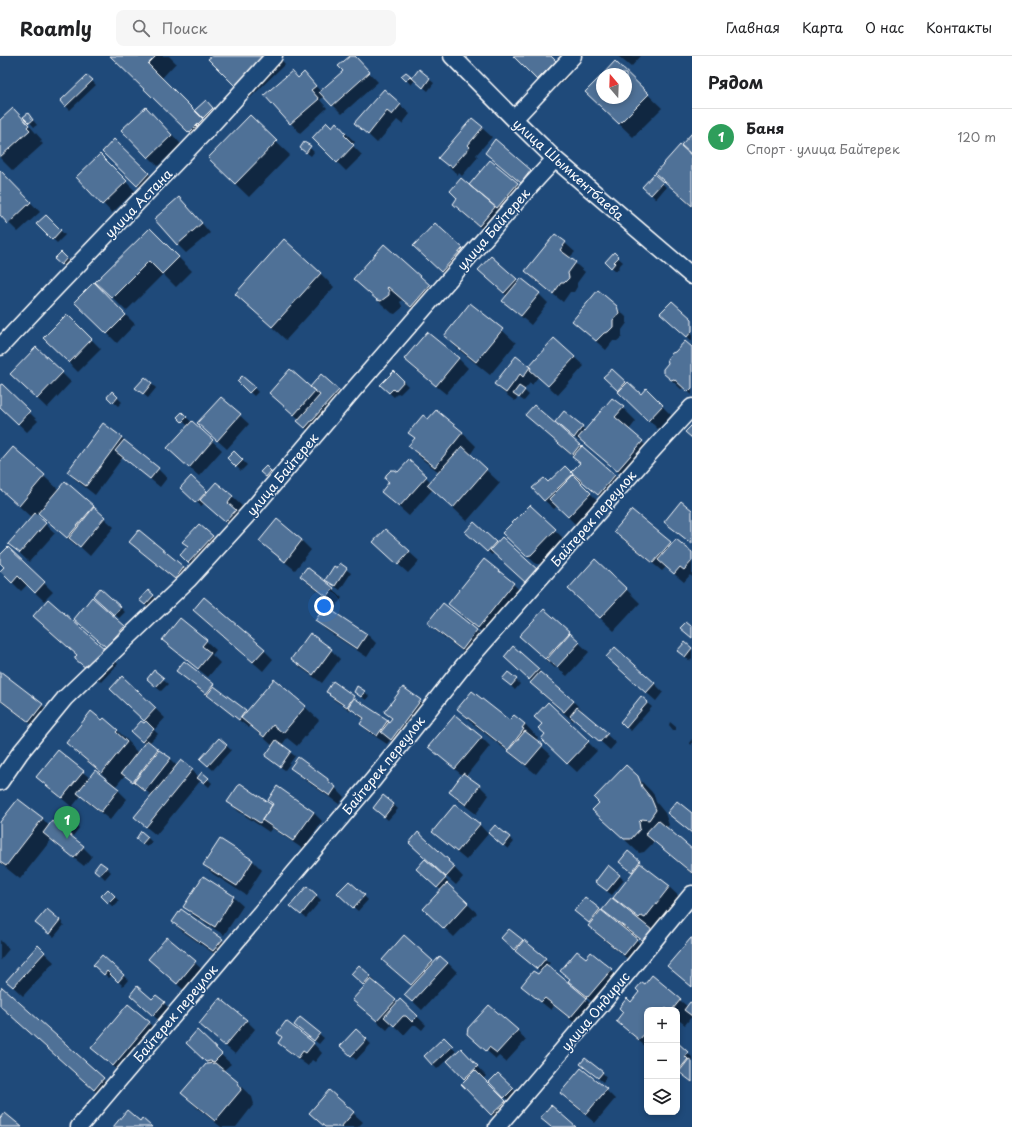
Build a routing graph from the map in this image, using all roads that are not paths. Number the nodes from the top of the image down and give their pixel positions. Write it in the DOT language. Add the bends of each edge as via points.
graph roads {
  1 [pos="274,56"];
  2 [pos="452,56"];
  3 [pos="573,56"];
  4 [pos="514,119"];
  5 [pos="555,159"];
  6 [pos="692,276"];
  7 [pos="0,347"];
  8 [pos="692,408"];
  9 [pos="0,782"];
  10 [pos="692,894"];
  11 [pos="79,1127"];
  12 [pos="497,1127"];
  1 -- 7 [label="street, улица Астана"];
  2 -- 4 [label="street, улица Шымкентбаева"];
  3 -- 4 [label="street"];
  4 -- 5 [label="street, улица Шымкентбаева"];
  5 -- 6 [label="street, улица Шымкентбаева"];
  5 -- 9 [label="street, улица Байтерек" via="250,512 188,580 65,698"];
  8 -- 11 [label="street, Байтерек переулок" via="464,665 373,780"];
  10 -- 12 [label="street, улица Ондирис"];
}
